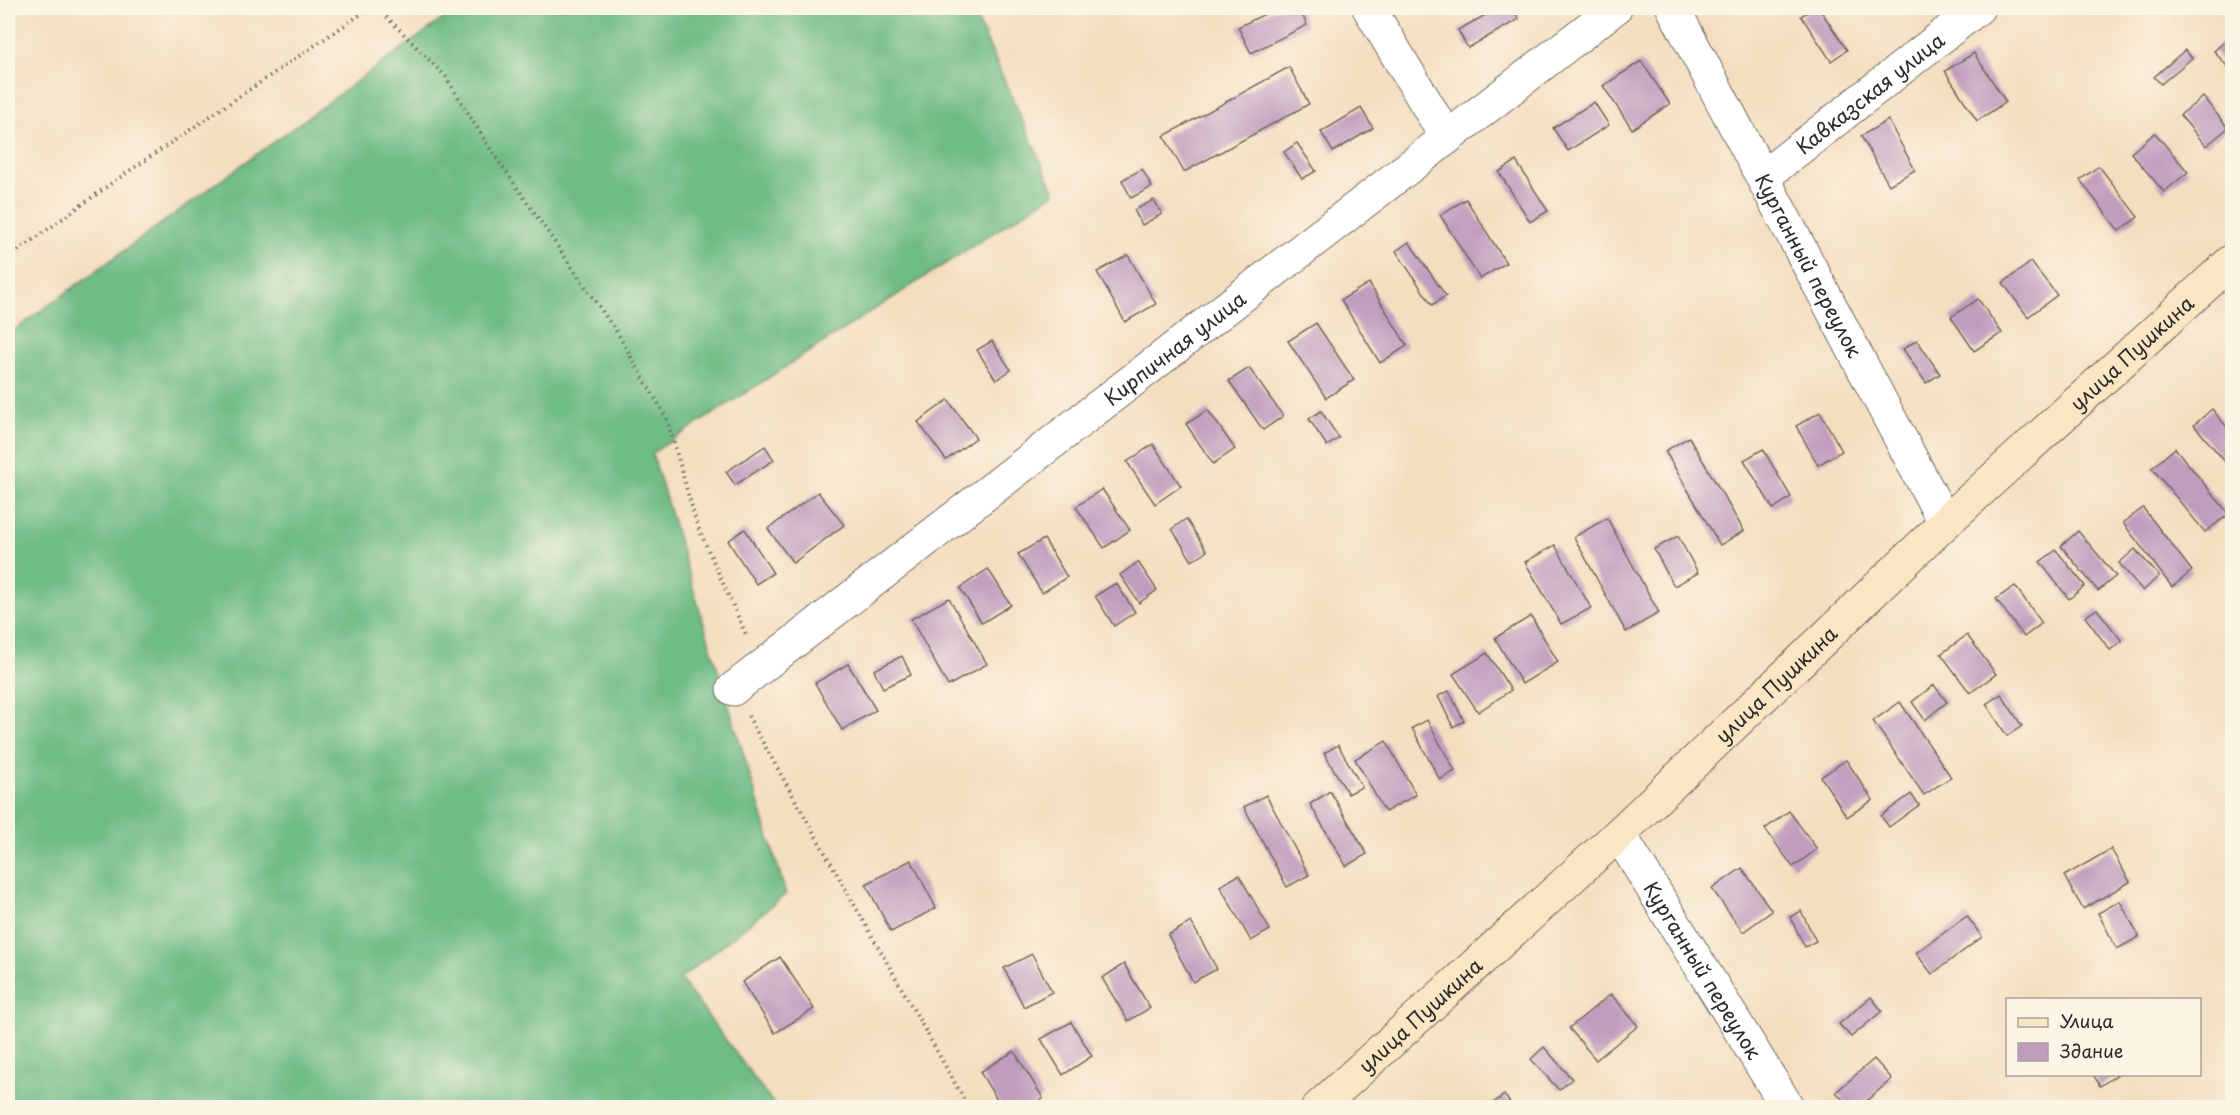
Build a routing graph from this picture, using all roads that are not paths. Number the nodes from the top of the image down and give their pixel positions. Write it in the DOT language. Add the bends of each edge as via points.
graph roads {
  1 [pos="1369,8"];
  2 [pos="1615,8"];
  3 [pos="1673,8"];
  4 [pos="1978,8"];
  5 [pos="1447,138"];
  6 [pos="1763,177"];
  7 [pos="2232,261"];
  8 [pos="1945,523"];
  9 [pos="733,689"];
  10 [pos="1619,834"];
  11 [pos="1318,1107"];
  12 [pos="1788,1107"];
  1 -- 5 [label="street"];
  2 -- 5 [label="street, Кирпичная улица"];
  3 -- 6 [label="street, Курганный переулок"];
  4 -- 6 [label="street, Кавказская улица"];
  5 -- 9 [label="street, Кирпичная улица"];
  6 -- 8 [label="street, Курганный переулок"];
  7 -- 8 [label="main road, улица Пушкина"];
  8 -- 10 [label="main road, улица Пушкина"];
  10 -- 11 [label="main road, улица Пушкина"];
  10 -- 12 [label="street, Курганный переулок"];
}
